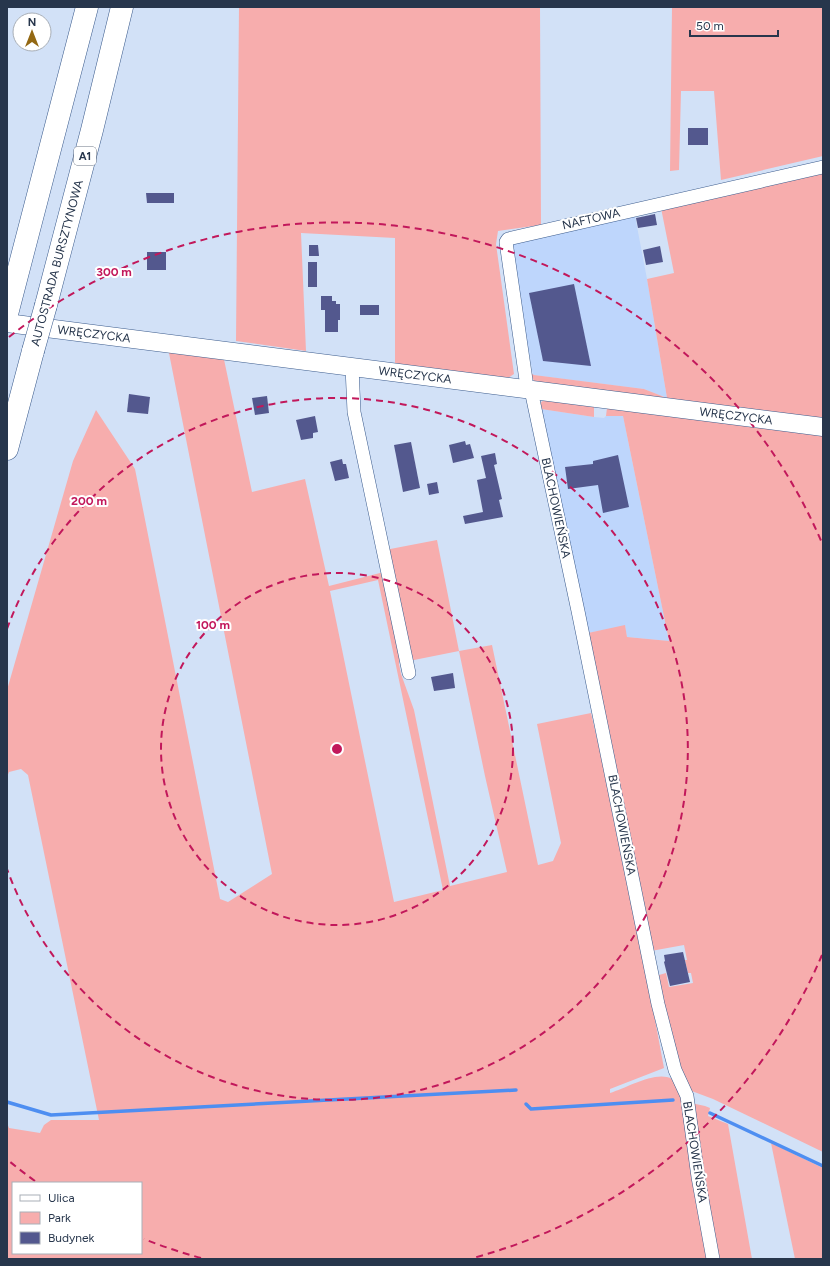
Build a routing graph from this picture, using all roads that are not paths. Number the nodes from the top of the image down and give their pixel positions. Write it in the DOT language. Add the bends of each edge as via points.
graph roads {
  1 [pos="86,7"];
  2 [pos="122,7"];
  3 [pos="823,167"];
  4 [pos="9,306"];
  5 [pos="7,323"];
  6 [pos="352,367"];
  7 [pos="527,389"];
  8 [pos="823,427"];
  9 [pos="7,449"];
  10 [pos="409,673"];
  11 [pos="713,1259"];
  1 -- 4 [label="highway"];
  2 -- 9 [label="highway, AUTOSTRADA BURSZTYNOWA / A1, bridge"];
  3 -- 7 [label="street, NAFTOWA" via="508,239 506,242"];
  5 -- 6 [label="main road, WRĘCZYCKA"];
  6 -- 7 [label="main road, WRĘCZYCKA"];
  6 -- 10 [label="street" via="354,412"];
  7 -- 8 [label="main road, WRĘCZYCKA"];
  7 -- 11 [label="street, BLACHOWIEŃSKA" via="580,619 658,1004 675,1070 687,1096"];
}
